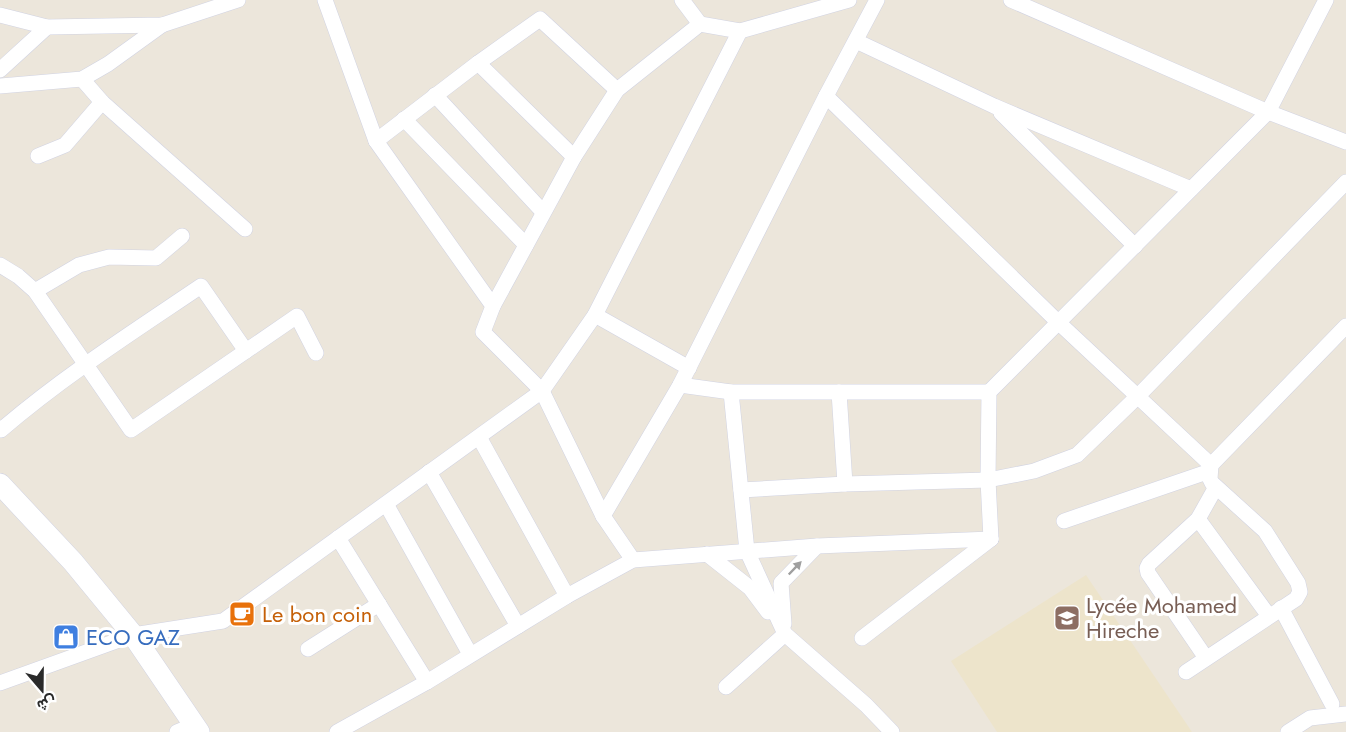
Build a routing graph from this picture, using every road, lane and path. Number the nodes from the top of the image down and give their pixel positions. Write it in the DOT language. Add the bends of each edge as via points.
graph roads {
  1 [pos="238,0"];
  2 [pos="324,0"];
  3 [pos="682,0"];
  4 [pos="849,0"];
  5 [pos="878,0"];
  6 [pos="1011,0"];
  7 [pos="1326,0"];
  8 [pos="0,15"];
  9 [pos="700,24"];
  10 [pos="162,25"];
  11 [pos="47,27"];
  12 [pos="740,31"];
  13 [pos="856,40"];
  14 [pos="478,63"];
  15 [pos="0,70"];
  16 [pos="82,79"];
  17 [pos="0,86"];
  18 [pos="617,90"];
  19 [pos="435,95"];
  20 [pos="826,96"];
  21 [pos="102,102"];
  22 [pos="994,106"];
  23 [pos="1268,112"];
  24 [pos="404,119"];
  25 [pos="376,141"];
  26 [pos="1346,142"];
  27 [pos="38,156"];
  28 [pos="574,157"];
  29 [pos="1346,182"];
  30 [pos="1191,189"];
  31 [pos="543,212"];
  32 [pos="245,229"];
  33 [pos="182,236"];
  34 [pos="526,245"];
  35 [pos="1135,246"];
  36 [pos="0,265"];
  37 [pos="35,291"];
  38 [pos="493,306"];
  39 [pos="594,315"];
  40 [pos="1059,323"];
  41 [pos="1346,326"];
  42 [pos="246,351"];
  43 [pos="316,353"];
  44 [pos="86,363"];
  45 [pos="689,368"];
  46 [pos="680,385"];
  47 [pos="542,391"];
  48 [pos="731,392"];
  49 [pos="839,392"];
  50 [pos="989,392"];
  51 [pos="1138,396"];
  52 [pos="0,428"];
  53 [pos="479,437"];
  54 [pos="1211,468"];
  55 [pos="429,472"];
  56 [pos="988,480"];
  57 [pos="0,484"];
  58 [pos="845,484"];
  59 [pos="1216,487"];
  60 [pos="741,490"];
  61 [pos="386,504"];
  62 [pos="603,516"];
  63 [pos="1198,519"];
  64 [pos="1064,521"];
  65 [pos="338,538"];
  66 [pos="991,539"];
  67 [pos="817,546"];
  68 [pos="747,552"];
  69 [pos="707,554"];
  70 [pos="633,560"];
  71 [pos="567,596"];
  72 [pos="379,604"];
  73 [pos="1275,612"];
  74 [pos="518,626"];
  75 [pos="785,634"];
  76 [pos="133,635"];
  77 [pos="862,638"];
  78 [pos="308,649"];
  79 [pos="470,654"];
  80 [pos="1206,658"];
  81 [pos="1186,672"];
  82 [pos="427,682"];
  83 [pos="0,683"];
  84 [pos="726,687"];
  85 [pos="1339,701"];
  86 [pos="1346,714"];
  87 [pos="1310,718"];
  88 [pos="190,730"];
  89 [pos="337,732"];
  90 [pos="891,732"];
  91 [pos="1288,732"];
  1 -- 10 [label="street"];
  2 -- 25 [label="street"];
  3 -- 9 [label="street"];
  4 -- 12 [label="street"];
  5 -- 13 [label="street"];
  6 -- 23 [label="street"];
  7 -- 23 [label="street"];
  8 -- 11 [label="street"];
  9 -- 12 [label="street"];
  9 -- 18 [label="street"];
  10 -- 11 [label="street"];
  10 -- 16 [label="street"];
  11 -- 15 [label="street"];
  12 -- 39 [label="street"];
  13 -- 20 [label="street"];
  13 -- 22 [label="street"];
  14 -- 18 [label="street" via="540,20"];
  14 -- 19 [label="street"];
  14 -- 28 [label="street"];
  16 -- 17 [label="street"];
  16 -- 21 [label="street"];
  18 -- 28 [label="street"];
  19 -- 24 [label="street"];
  19 -- 31 [label="street"];
  20 -- 40 [label="street"];
  20 -- 45 [label="street"];
  21 -- 27 [label="street" via="65,145"];
  21 -- 32 [label="street"];
  22 -- 30 [label="street"];
  22 -- 35 [label="street"];
  23 -- 26 [label="street"];
  23 -- 30 [label="street"];
  24 -- 25 [label="street"];
  24 -- 34 [label="street"];
  25 -- 38 [label="street"];
  28 -- 31 [label="street"];
  29 -- 51 [label="street"];
  30 -- 35 [label="street"];
  31 -- 34 [label="street"];
  33 -- 37 [label="street" via="156,258 109,257 79,266"];
  34 -- 38 [label="street"];
  35 -- 40 [label="street"];
  36 -- 37 [label="street"];
  37 -- 44 [label="street"];
  38 -- 47 [label="street" via="483,332"];
  39 -- 45 [label="street"];
  39 -- 47 [label="street"];
  40 -- 50 [label="street"];
  40 -- 51 [label="street"];
  41 -- 54 [label="street"];
  42 -- 43 [label="street" via="297,316"];
  42 -- 44 [label="street" via="201,286"];
  42 -- 44 [label="street" via="131,430"];
  44 -- 52 [label="street"];
  45 -- 46 [label="street"];
  46 -- 48 [label="street"];
  46 -- 62 [label="street"];
  47 -- 53 [label="street"];
  47 -- 62 [label="street"];
  48 -- 49 [label="street"];
  48 -- 60 [label="street"];
  49 -- 50 [label="street"];
  49 -- 58 [label="street"];
  50 -- 56 [label="street"];
  51 -- 54 [label="street"];
  51 -- 56 [label="street" via="1077,455 1034,471"];
  53 -- 55 [label="street"];
  53 -- 71 [label="street"];
  54 -- 59 [label="street" via="1210,479"];
  54 -- 64 [label="street"];
  55 -- 61 [label="street"];
  55 -- 74 [label="street"];
  56 -- 58 [label="street"];
  56 -- 66 [label="street"];
  57 -- 76 [label="main road" via="74,562"];
  58 -- 60 [label="street"];
  59 -- 63 [label="street"];
  59 -- 73 [label="street" via="1265,531 1298,584 1300,592 1296,599"];
  60 -- 68 [label="street"];
  61 -- 65 [label="street"];
  61 -- 79 [label="street"];
  62 -- 70 [label="street"];
  63 -- 73 [label="street"];
  63 -- 80 [label="street" via="1147,568"];
  65 -- 72 [label="street"];
  65 -- 76 [label="street" via="223,621"];
  66 -- 67 [label="street"];
  66 -- 77 [label="street"];
  67 -- 68 [label="street"];
  75 -- 67 [label="street, one-way" via="781,583"];
  68 -- 69 [label="street"];
  68 -- 75 [label="street"];
  69 -- 70 [label="street"];
  69 -- 75 [label="street" via="750,588"];
  70 -- 71 [label="street"];
  71 -- 74 [label="street"];
  72 -- 78 [label="street"];
  72 -- 82 [label="street"];
  73 -- 80 [label="street"];
  73 -- 85 [label="street"];
  74 -- 79 [label="street"];
  75 -- 84 [label="street"];
  75 -- 90 [label="street"];
  76 -- 83 [label="street"];
  76 -- 88 [label="main road"];
  79 -- 82 [label="street"];
  80 -- 81 [label="street"];
  82 -- 89 [label="street"];
  85 -- 87 [label="street"];
  86 -- 87 [label="street"];
  87 -- 91 [label="street"];
}
